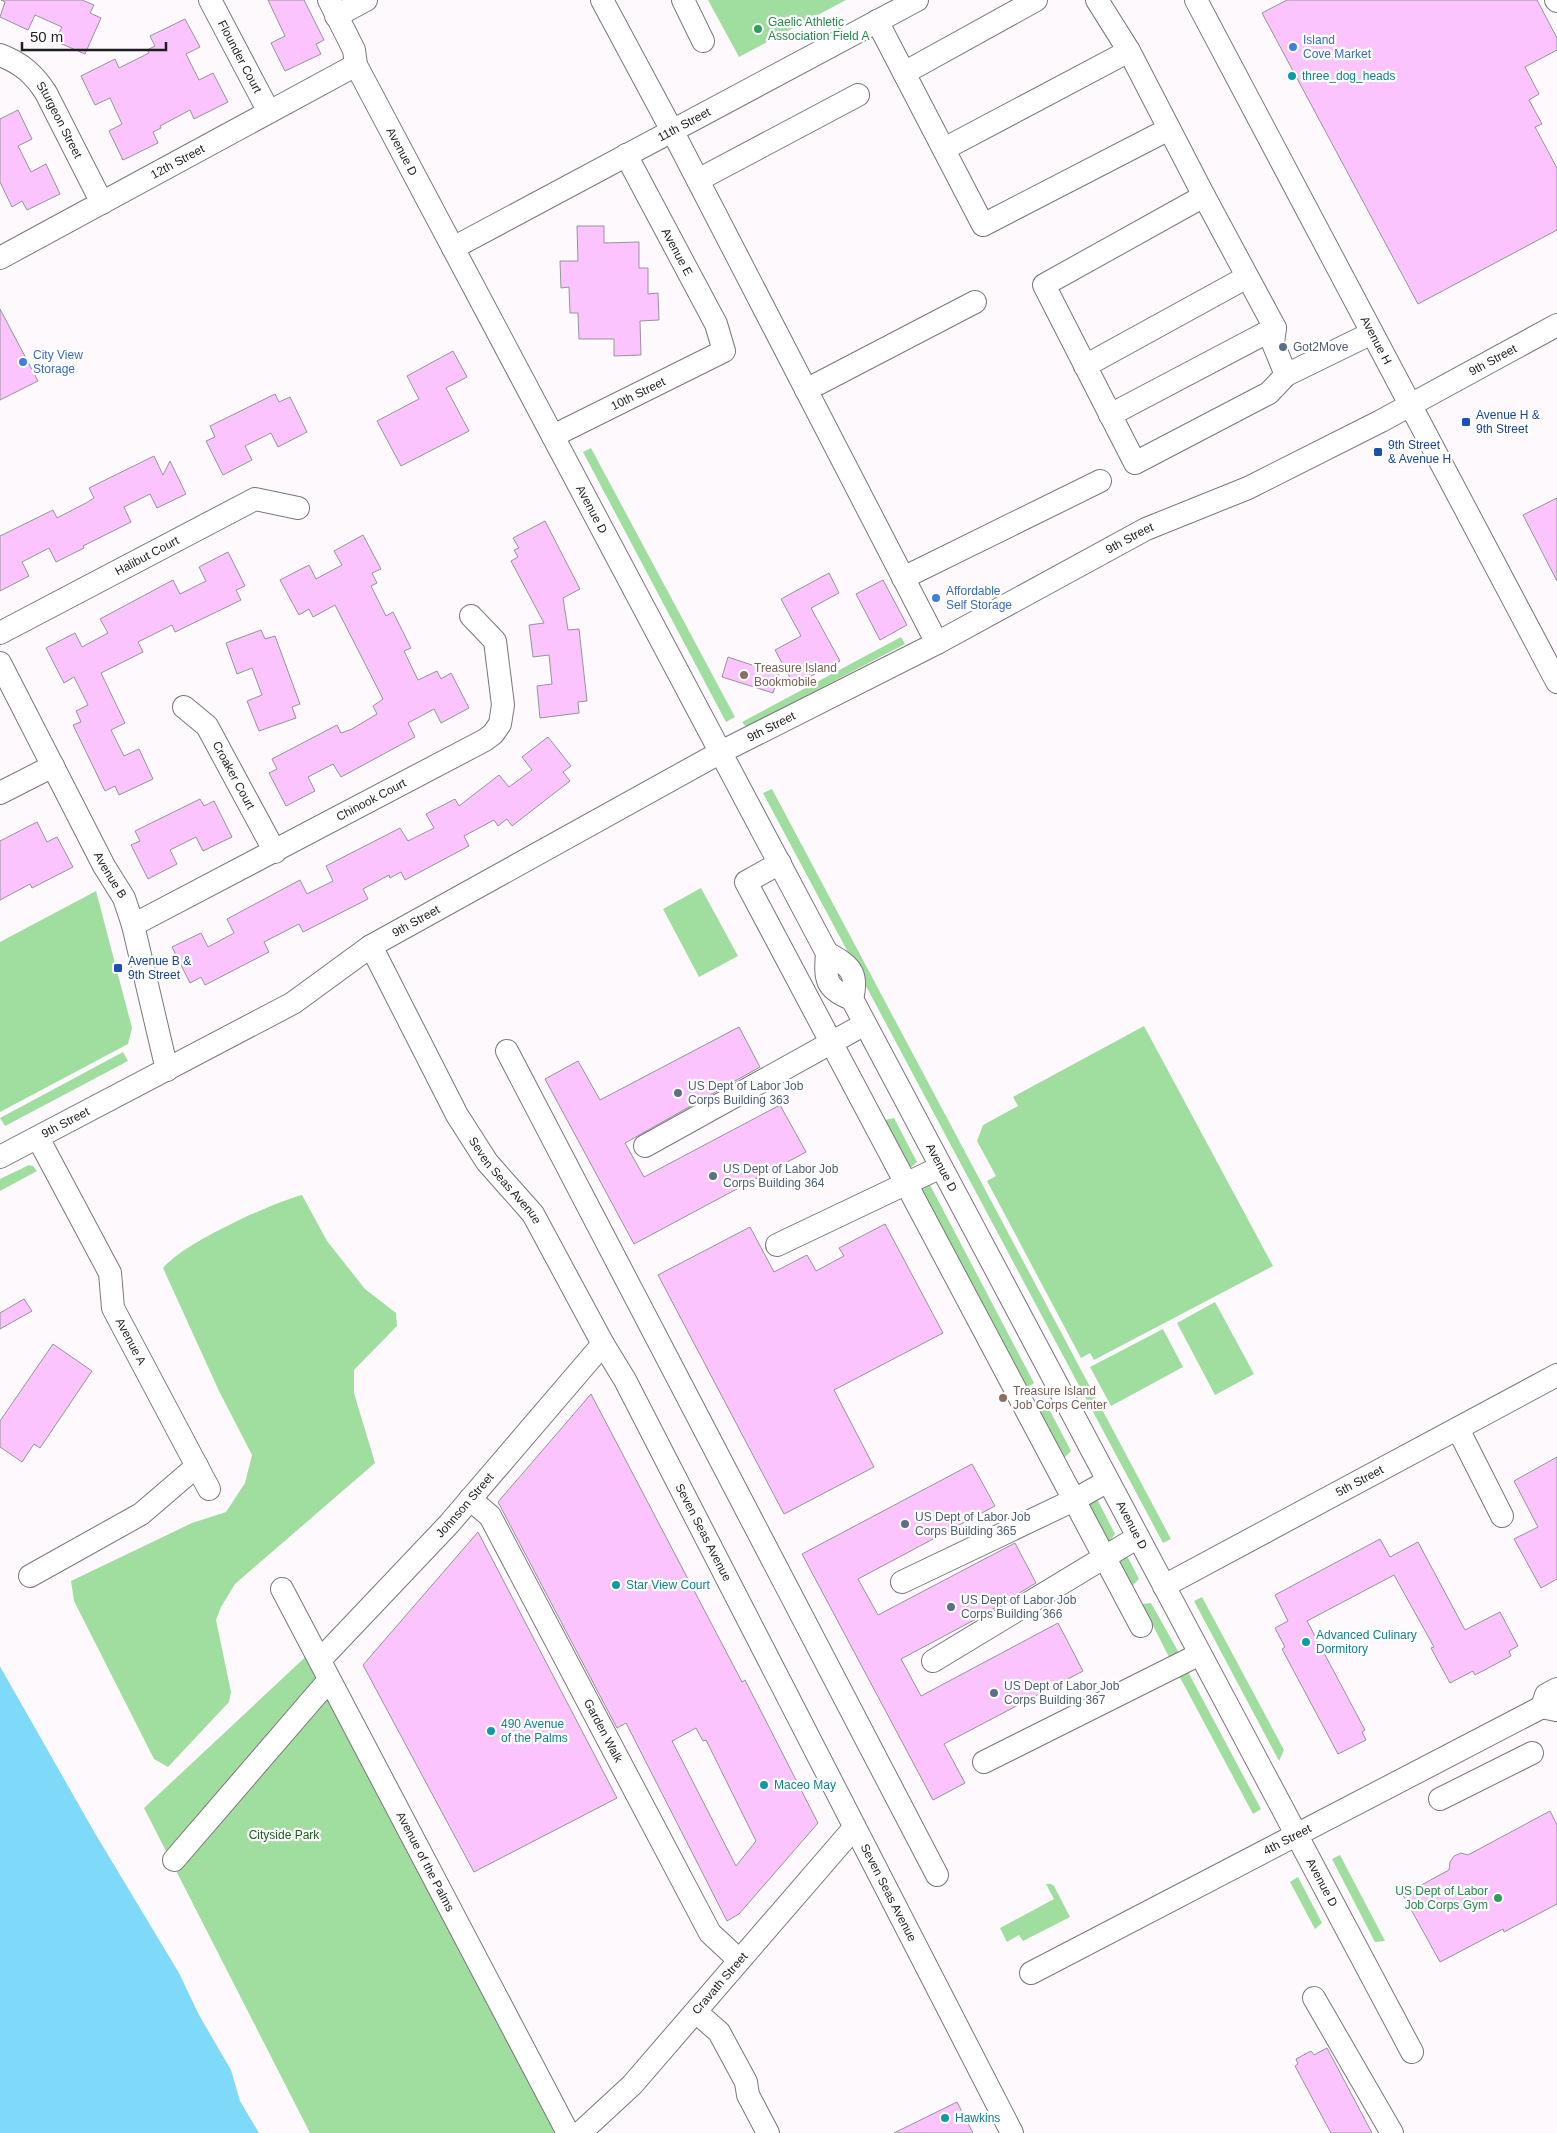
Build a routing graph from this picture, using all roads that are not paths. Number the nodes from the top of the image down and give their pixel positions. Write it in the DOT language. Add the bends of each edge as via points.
graph roads {
  1 [pos="210,0"];
  2 [pos="366,0"];
  3 [pos="602,0"];
  4 [pos="683,0"];
  5 [pos="917,0"];
  6 [pos="1036,0"];
  7 [pos="1097,0"];
  8 [pos="1196,0"];
  9 [pos="333,8"];
  10 [pos="877,21"];
  11 [pos="703,41"];
  12 [pos="1129,51"];
  13 [pos="0,55"];
  14 [pos="356,65"];
  15 [pos="904,73"];
  16 [pos="858,95"];
  17 [pos="269,112"];
  18 [pos="1169,129"];
  19 [pos="672,131"];
  20 [pos="944,149"];
  21 [pos="626,155"];
  22 [pos="698,180"];
  23 [pos="1204,196"];
  24 [pos="102,203"];
  25 [pos="453,248"];
  26 [pos="0,258"];
  27 [pos="1248,277"];
  28 [pos="976,302"];
  29 [pos="1557,325"];
  30 [pos="1275,328"];
  31 [pos="1372,333"];
  32 [pos="724,351"];
  33 [pos="1085,366"];
  34 [pos="1286,375"];
  35 [pos="806,390"];
  36 [pos="1410,405"];
  37 [pos="1110,415"];
  38 [pos="553,436"];
  39 [pos="1100,481"];
  40 [pos="298,508"];
  41 [pos="903,578"];
  42 [pos="471,616"];
  43 [pos="0,633"];
  44 [pos="937,643"];
  45 [pos="1551,658"];
  46 [pos="0,662"];
  47 [pos="1557,682"];
  48 [pos="8,695"];
  49 [pos="184,707"];
  50 [pos="721,752"];
  51 [pos="53,766"];
  52 [pos="0,793"];
  53 [pos="275,852"];
  54 [pos="780,863"];
  55 [pos="133,925"];
  56 [pos="371,946"];
  57 [pos="865,1024"];
  58 [pos="831,1043"];
  59 [pos="507,1051"];
  60 [pos="167,1070"];
  61 [pos="38,1138"];
  62 [pos="645,1146"];
  63 [pos="0,1157"];
  64 [pos="941,1166"];
  65 [pos="906,1183"];
  66 [pos="777,1245"];
  67 [pos="603,1344"];
  68 [pos="1557,1376"];
  69 [pos="1458,1429"];
  70 [pos="197,1466"];
  71 [pos="1108,1481"];
  72 [pos="209,1489"];
  73 [pos="470,1499"];
  74 [pos="1074,1500"];
  75 [pos="1502,1516"];
  76 [pos="1138,1537"];
  77 [pos="1104,1558"];
  78 [pos="30,1576"];
  79 [pos="902,1582"];
  80 [pos="1164,1586"];
  81 [pos="282,1589"];
  82 [pos="1141,1626"];
  83 [pos="1200,1654"];
  84 [pos="320,1660"];
  85 [pos="933,1661"];
  86 [pos="323,1687"];
  87 [pos="1557,1689"];
  88 [pos="1550,1708"];
  89 [pos="1470,1744"];
  90 [pos="1532,1753"];
  91 [pos="984,1762"];
  92 [pos="1488,1775"];
  93 [pos="1440,1799"];
  94 [pos="854,1828"];
  95 [pos="1297,1836"];
  96 [pos="174,1860"];
  97 [pos="937,1875"];
  98 [pos="739,1960"];
  99 [pos="1032,1973"];
  100 [pos="1314,1998"];
  101 [pos="696,2012"];
  102 [pos="1412,2052"];
  103 [pos="568,2133"];
  104 [pos="580,2133"];
  105 [pos="768,2133"];
  106 [pos="1012,2133"];
  107 [pos="1392,2133"];
  1 -- 17 [label="street, Flounder Court"];
  2 -- 9 [label="street"];
  3 -- 19 [label="street"];
  4 -- 11 [label="street"];
  5 -- 10 [label="street, 11th Street"];
  6 -- 15 [label="street"];
  7 -- 12 [label="street"];
  8 -- 31 [label="street, Avenue H"];
  9 -- 14 [label="street, Avenue D" via="354,50"];
  10 -- 15 [label="street"];
  10 -- 19 [label="street, 11th Street"];
  12 -- 18 [label="street"];
  12 -- 20 [label="street"];
  13 -- 24 [label="street, Sturgeon Street" via="28,70 38,81"];
  14 -- 17 [label="street, 12th Street"];
  14 -- 25 [label="street, Avenue D"];
  15 -- 20 [label="street"];
  16 -- 22 [label="street"];
  17 -- 24 [label="street, 12th Street"];
  18 -- 20 [label="street" via="982,225"];
  18 -- 23 [label="street"];
  19 -- 21 [label="street, 11th Street"];
  19 -- 22 [label="street"];
  21 -- 25 [label="street, 11th Street"];
  21 -- 32 [label="street, Avenue E" via="716,324"];
  22 -- 35 [label="street"];
  23 -- 27 [label="street"];
  23 -- 33 [label="street" via="1044,285"];
  24 -- 26 [label="street, 12th Street"];
  25 -- 38 [label="street, Avenue D"];
  27 -- 30 [label="street"];
  27 -- 33 [label="street"];
  28 -- 35 [label="street"];
  29 -- 36 [label="street, 9th Street"];
  30 -- 34 [label="street" via="1273,342"];
  30 -- 37 [label="street"];
  31 -- 34 [label="street"];
  31 -- 36 [label="street, Avenue H"];
  32 -- 38 [label="street, 10th Street"];
  33 -- 37 [label="street"];
  34 -- 37 [label="street" via="1269,393 1135,463"];
  35 -- 41 [label="street"];
  36 -- 44 [label="street, 9th Street" via="1248,488 1146,529"];
  36 -- 45 [label="street, Avenue H"];
  38 -- 50 [label="street, Avenue D"];
  39 -- 41 [label="street"];
  40 -- 43 [label="street, Halibut Court" via="255,499"];
  41 -- 44 [label="street"];
  42 -- 53 [label="street, Chinook Court" via="495,641 503,706 500,724 493,734"];
  44 -- 50 [label="street, 9th Street"];
  45 -- 47 [label="street, Avenue H"];
  46 -- 48 [label="street, Avenue B"];
  48 -- 51 [label="street, Avenue B"];
  49 -- 53 [label="street, Croaker Court" via="207,726"];
  50 -- 54 [label="street, Avenue D"];
  50 -- 56 [label="street, 9th Street"];
  51 -- 52 [label="street"];
  51 -- 55 [label="street, Avenue B" via="124,898"];
  53 -- 55 [label="street, Chinook Court"];
  54 -- 57 [label="street, Avenue D" via="827,953 847,964 856,984 852,999"];
  54 -- 58 [label="street" via="746,882"];
  55 -- 60 [label="street, Avenue B"];
  56 -- 60 [label="street, 9th Street" via="293,1003"];
  56 -- 67 [label="street, Seven Seas Avenue" via="458,1115 487,1162 533,1214"];
  57 -- 58 [label="street"];
  57 -- 64 [label="street, Avenue D"];
  58 -- 62 [label="street"];
  58 -- 65 [label="street"];
  59 -- 97 [label="street"];
  60 -- 61 [label="street, 9th Street"];
  61 -- 63 [label="street, 9th Street"];
  61 -- 70 [label="street, Avenue A" via="110,1273 113,1308"];
  64 -- 65 [label="street"];
  64 -- 71 [label="street, Avenue D"];
  65 -- 66 [label="street"];
  65 -- 74 [label="street"];
  67 -- 73 [label="street, Johnson Street"];
  67 -- 94 [label="street, Seven Seas Avenue" via="625,1380"];
  68 -- 69 [label="street, 5th Street"];
  69 -- 75 [label="street"];
  69 -- 80 [label="street, 5th Street"];
  70 -- 72 [label="street, Avenue A"];
  70 -- 78 [label="street" via="141,1514"];
  71 -- 74 [label="street"];
  71 -- 76 [label="street, Avenue D"];
  73 -- 84 [label="street, Johnson Street"];
  73 -- 98 [label="street, Garden Walk" via="490,1516 710,1933"];
  74 -- 77 [label="street"];
  74 -- 79 [label="street"];
  76 -- 77 [label="street"];
  76 -- 80 [label="street, Avenue D"];
  77 -- 82 [label="street"];
  77 -- 85 [label="street"];
  80 -- 83 [label="street, Avenue D"];
  81 -- 84 [label="street, Avenue of the Palms"];
  83 -- 91 [label="street"];
  83 -- 95 [label="street, Avenue D"];
  84 -- 103 [label="street, Avenue of the Palms"];
  86 -- 96 [label="street"];
  87 -- 88 [label="street, 4th Street" via="1546,1695"];
  88 -- 89 [label="street, 4th Street"];
  89 -- 92 [label="street"];
  89 -- 95 [label="street, 4th Street"];
  90 -- 92 [label="street"];
  92 -- 93 [label="street"];
  94 -- 98 [label="street, Cravath Street"];
  94 -- 106 [label="street, Seven Seas Avenue"];
  95 -- 99 [label="street, 4th Street"];
  95 -- 102 [label="street, Avenue D"];
  98 -- 101 [label="street, Cravath Street"];
  100 -- 107 [label="street"];
  101 -- 104 [label="street, Cravath Street" via="632,2085"];
  101 -- 105 [label="street" via="719,2032"];
}
